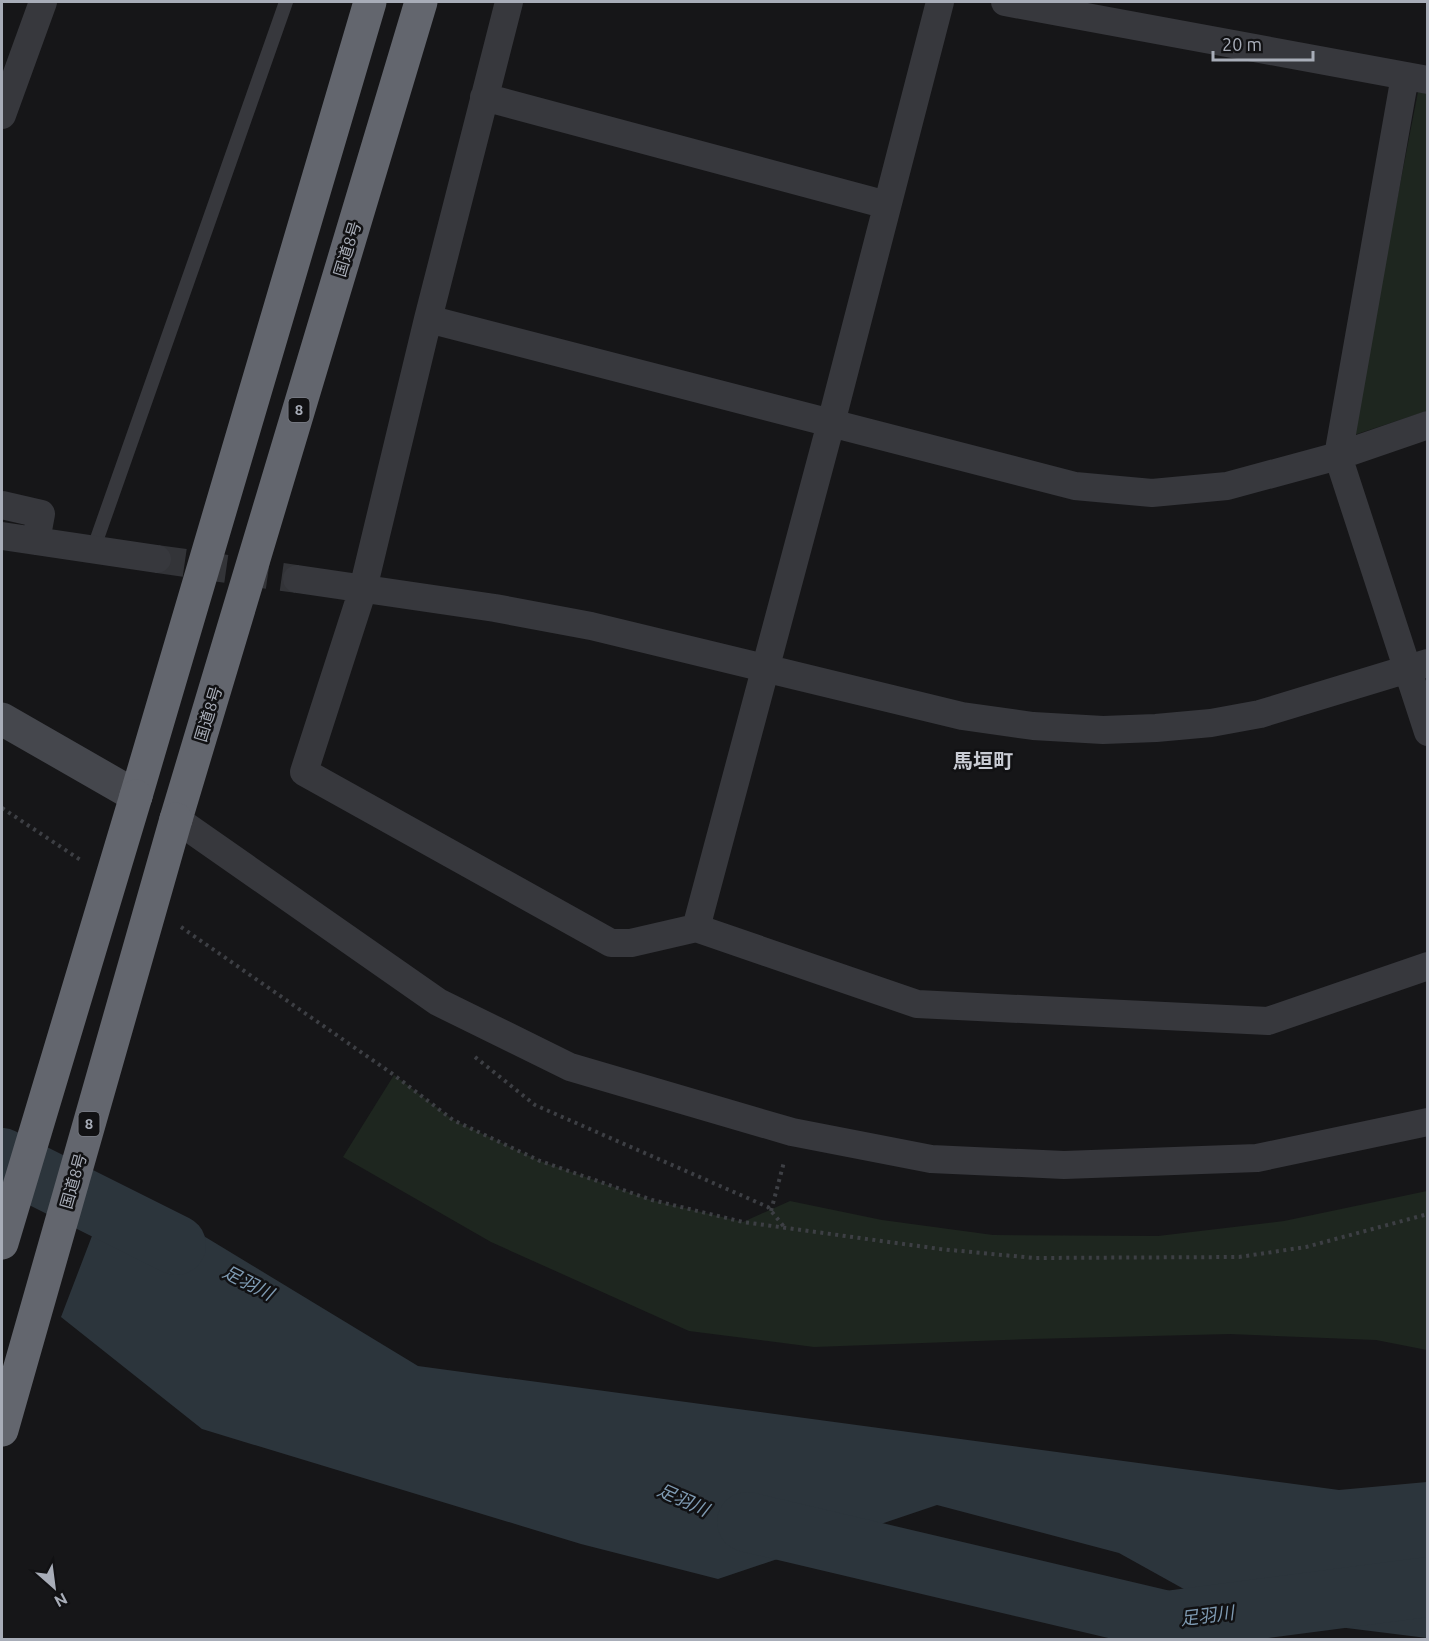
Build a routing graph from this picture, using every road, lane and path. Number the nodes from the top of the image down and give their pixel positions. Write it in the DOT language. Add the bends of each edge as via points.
graph roads {
  1 [pos="43,2"];
  2 [pos="286,2"];
  3 [pos="370,2"];
  4 [pos="421,2"];
  5 [pos="508,2"];
  6 [pos="940,2"];
  7 [pos="1005,2"];
  8 [pos="1416,78"];
  9 [pos="484,98"];
  10 [pos="2,115"];
  11 [pos="887,206"];
  12 [pos="428,319"];
  13 [pos="831,423"];
  14 [pos="1428,425"];
  15 [pos="1338,456"];
  16 [pos="2,505"];
  17 [pos="2,536"];
  18 [pos="36,541"];
  19 [pos="93,550"];
  20 [pos="157,559"];
  21 [pos="297,579"];
  22 [pos="363,589"];
  23 [pos="1418,666"];
  24 [pos="766,669"];
  25 [pos="2,719"];
  26 [pos="1428,732"];
  27 [pos="136,796"];
  28 [pos="2,808"];
  29 [pos="176,819"];
  30 [pos="89,866"];
  31 [pos="174,922"];
  32 [pos="696,928"];
  33 [pos="1428,966"];
  34 [pos="474,1057"];
  35 [pos="1428,1122"];
  36 [pos="792,1132"];
  37 [pos="771,1211"];
  38 [pos="1428,1214"];
  39 [pos="786,1228"];
  40 [pos="2,1243"];
  41 [pos="2,1430"];
  1 -- 10 [label="street"];
  2 -- 19 [label="lane"];
  3 -- 27 [label="highway"];
  4 -- 29 [label="highway, 国道8号 / 8"];
  5 -- 9 [label="street"];
  6 -- 11 [label="street"];
  7 -- 8 [label="street"];
  8 -- 15 [label="street"];
  9 -- 11 [label="street"];
  9 -- 12 [label="street"];
  11 -- 13 [label="street"];
  12 -- 13 [label="street"];
  12 -- 22 [label="street"];
  13 -- 15 [label="street" via="1075,486 1152,493 1227,486"];
  13 -- 24 [label="street"];
  14 -- 15 [label="street"];
  15 -- 23 [label="street"];
  16 -- 18 [label="street" via="41,514"];
  17 -- 18 [label="street"];
  18 -- 19 [label="street"];
  19 -- 20 [label="street"];
  21 -- 22 [label="street"];
  22 -- 24 [label="street" via="591,626"];
  22 -- 32 [label="street" via="304,772 611,943 631,943"];
  23 -- 24 [label="street" via="1260,714 1211,723 1103,730 962,716"];
  23 -- 26 [label="street"];
  24 -- 32 [label="street"];
  25 -- 27 [label="street"];
  27 -- 40 [label="highway, bridge"];
  28 -- 30 [label="path"];
  29 -- 36 [label="street" via="438,1002 570,1067"];
  29 -- 41 [label="highway, 国道8号 / 8, bridge"];
  31 -- 39 [label="path" via="453,1120 540,1161 651,1200"];
  32 -- 33 [label="street" via="917,1004 1268,1021"];
  34 -- 37 [label="path" via="535,1105"];
  35 -- 36 [label="street" via="1257,1158 1064,1165 931,1159"];
  36 -- 37 [label="path"];
  37 -- 39 [label="path"];
  38 -- 39 [label="path" via="1306,1247 1239,1257 1034,1258"];
}
